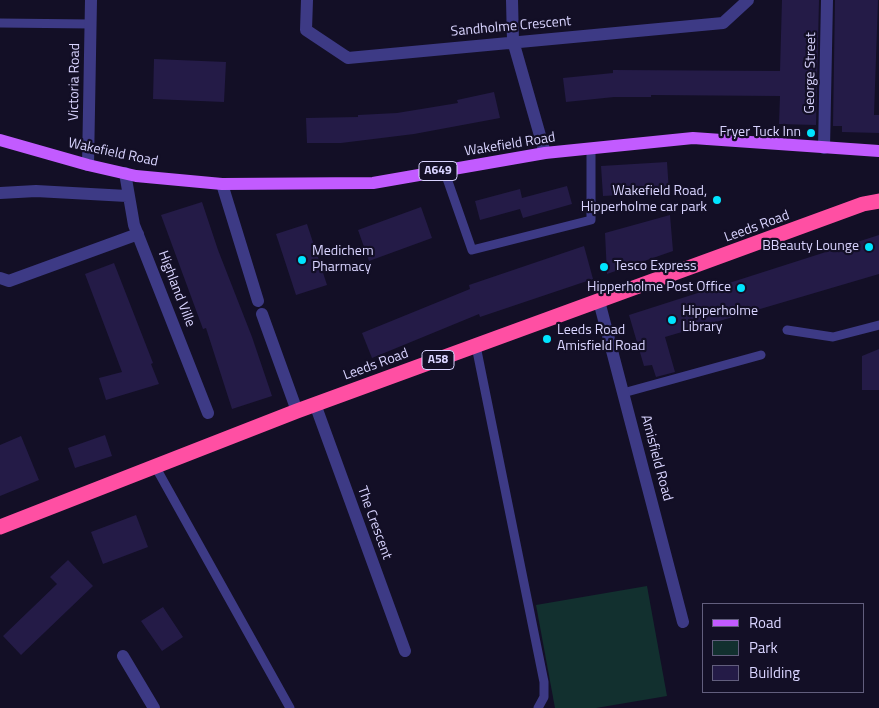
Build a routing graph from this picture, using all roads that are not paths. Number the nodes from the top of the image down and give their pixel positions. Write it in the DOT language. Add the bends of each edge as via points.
graph roads {
  1 [pos="91,0"];
  2 [pos="307,0"];
  3 [pos="512,0"];
  4 [pos="748,0"];
  5 [pos="827,0"];
  6 [pos="0,23"];
  7 [pos="91,24"];
  8 [pos="512,41"];
  9 [pos="0,140"];
  10 [pos="824,148"];
  11 [pos="591,149"];
  12 [pos="879,151"];
  13 [pos="545,153"];
  14 [pos="88,165"];
  15 [pos="444,170"];
  16 [pos="125,173"];
  17 [pos="222,184"];
  18 [pos="0,193"];
  19 [pos="127,196"];
  20 [pos="879,201"];
  21 [pos="138,234"];
  22 [pos="0,278"];
  23 [pos="258,301"];
  24 [pos="599,301"];
  25 [pos="262,314"];
  26 [pos="879,325"];
  27 [pos="787,330"];
  28 [pos="476,346"];
  29 [pos="761,355"];
  30 [pos="623,393"];
  31 [pos="315,404"];
  32 [pos="297,411"];
  33 [pos="208,413"];
  34 [pos="155,466"];
  35 [pos="0,527"];
  36 [pos="683,622"];
  37 [pos="404,651"];
  38 [pos="123,656"];
  39 [pos="154,708"];
  40 [pos="290,708"];
  41 [pos="538,708"];
  1 -- 7 [label="street, Victoria Road"];
  2 -- 8 [label="street, Sandholme Crescent" via="306,30 348,58"];
  3 -- 8 [label="street"];
  4 -- 8 [label="street, Sandholme Crescent" via="723,23"];
  5 -- 10 [label="street, George Street"];
  6 -- 7 [label="lane"];
  7 -- 14 [label="street, Victoria Road"];
  8 -- 13 [label="street"];
  9 -- 14 [label="main road, Wakefield Road / A649"];
  10 -- 11 [label="main road, Wakefield Road / A649" via="693,138"];
  10 -- 12 [label="main road, Wakefield Road / A649"];
  11 -- 13 [label="main road, Wakefield Road / A649"];
  11 -- 15 [label="lane" via="591,220 472,250"];
  13 -- 15 [label="main road, Wakefield Road / A649"];
  14 -- 16 [label="main road, Wakefield Road / A649"];
  15 -- 17 [label="main road, Wakefield Road / A649" via="373,182"];
  16 -- 17 [label="main road, Wakefield Road / A649"];
  16 -- 19 [label="street, Highland Ville"];
  17 -- 23 [label="street"];
  18 -- 19 [label="street" via="36,191"];
  19 -- 21 [label="street, Highland Ville"];
  20 -- 24 [label="highway, Leeds Road / A58" via="863,204"];
  21 -- 22 [label="street" via="9,281"];
  21 -- 33 [label="street, Highland Ville"];
  24 -- 28 [label="highway, Leeds Road / A58"];
  24 -- 30 [label="street, Amisfield Road"];
  25 -- 32 [label="street"];
  26 -- 27 [label="lane" via="833,337"];
  28 -- 31 [label="highway, Leeds Road / A58"];
  28 -- 41 [label="lane" via="544,682 544,697"];
  29 -- 30 [label="lane"];
  30 -- 36 [label="street, Amisfield Road"];
  31 -- 32 [label="highway, Leeds Road / A58"];
  31 -- 37 [label="street, The Crescent"];
  32 -- 34 [label="highway, Leeds Road / A58"];
  34 -- 35 [label="highway, Leeds Road / A58"];
  34 -- 40 [label="lane"];
  38 -- 39 [label="street"];
}
